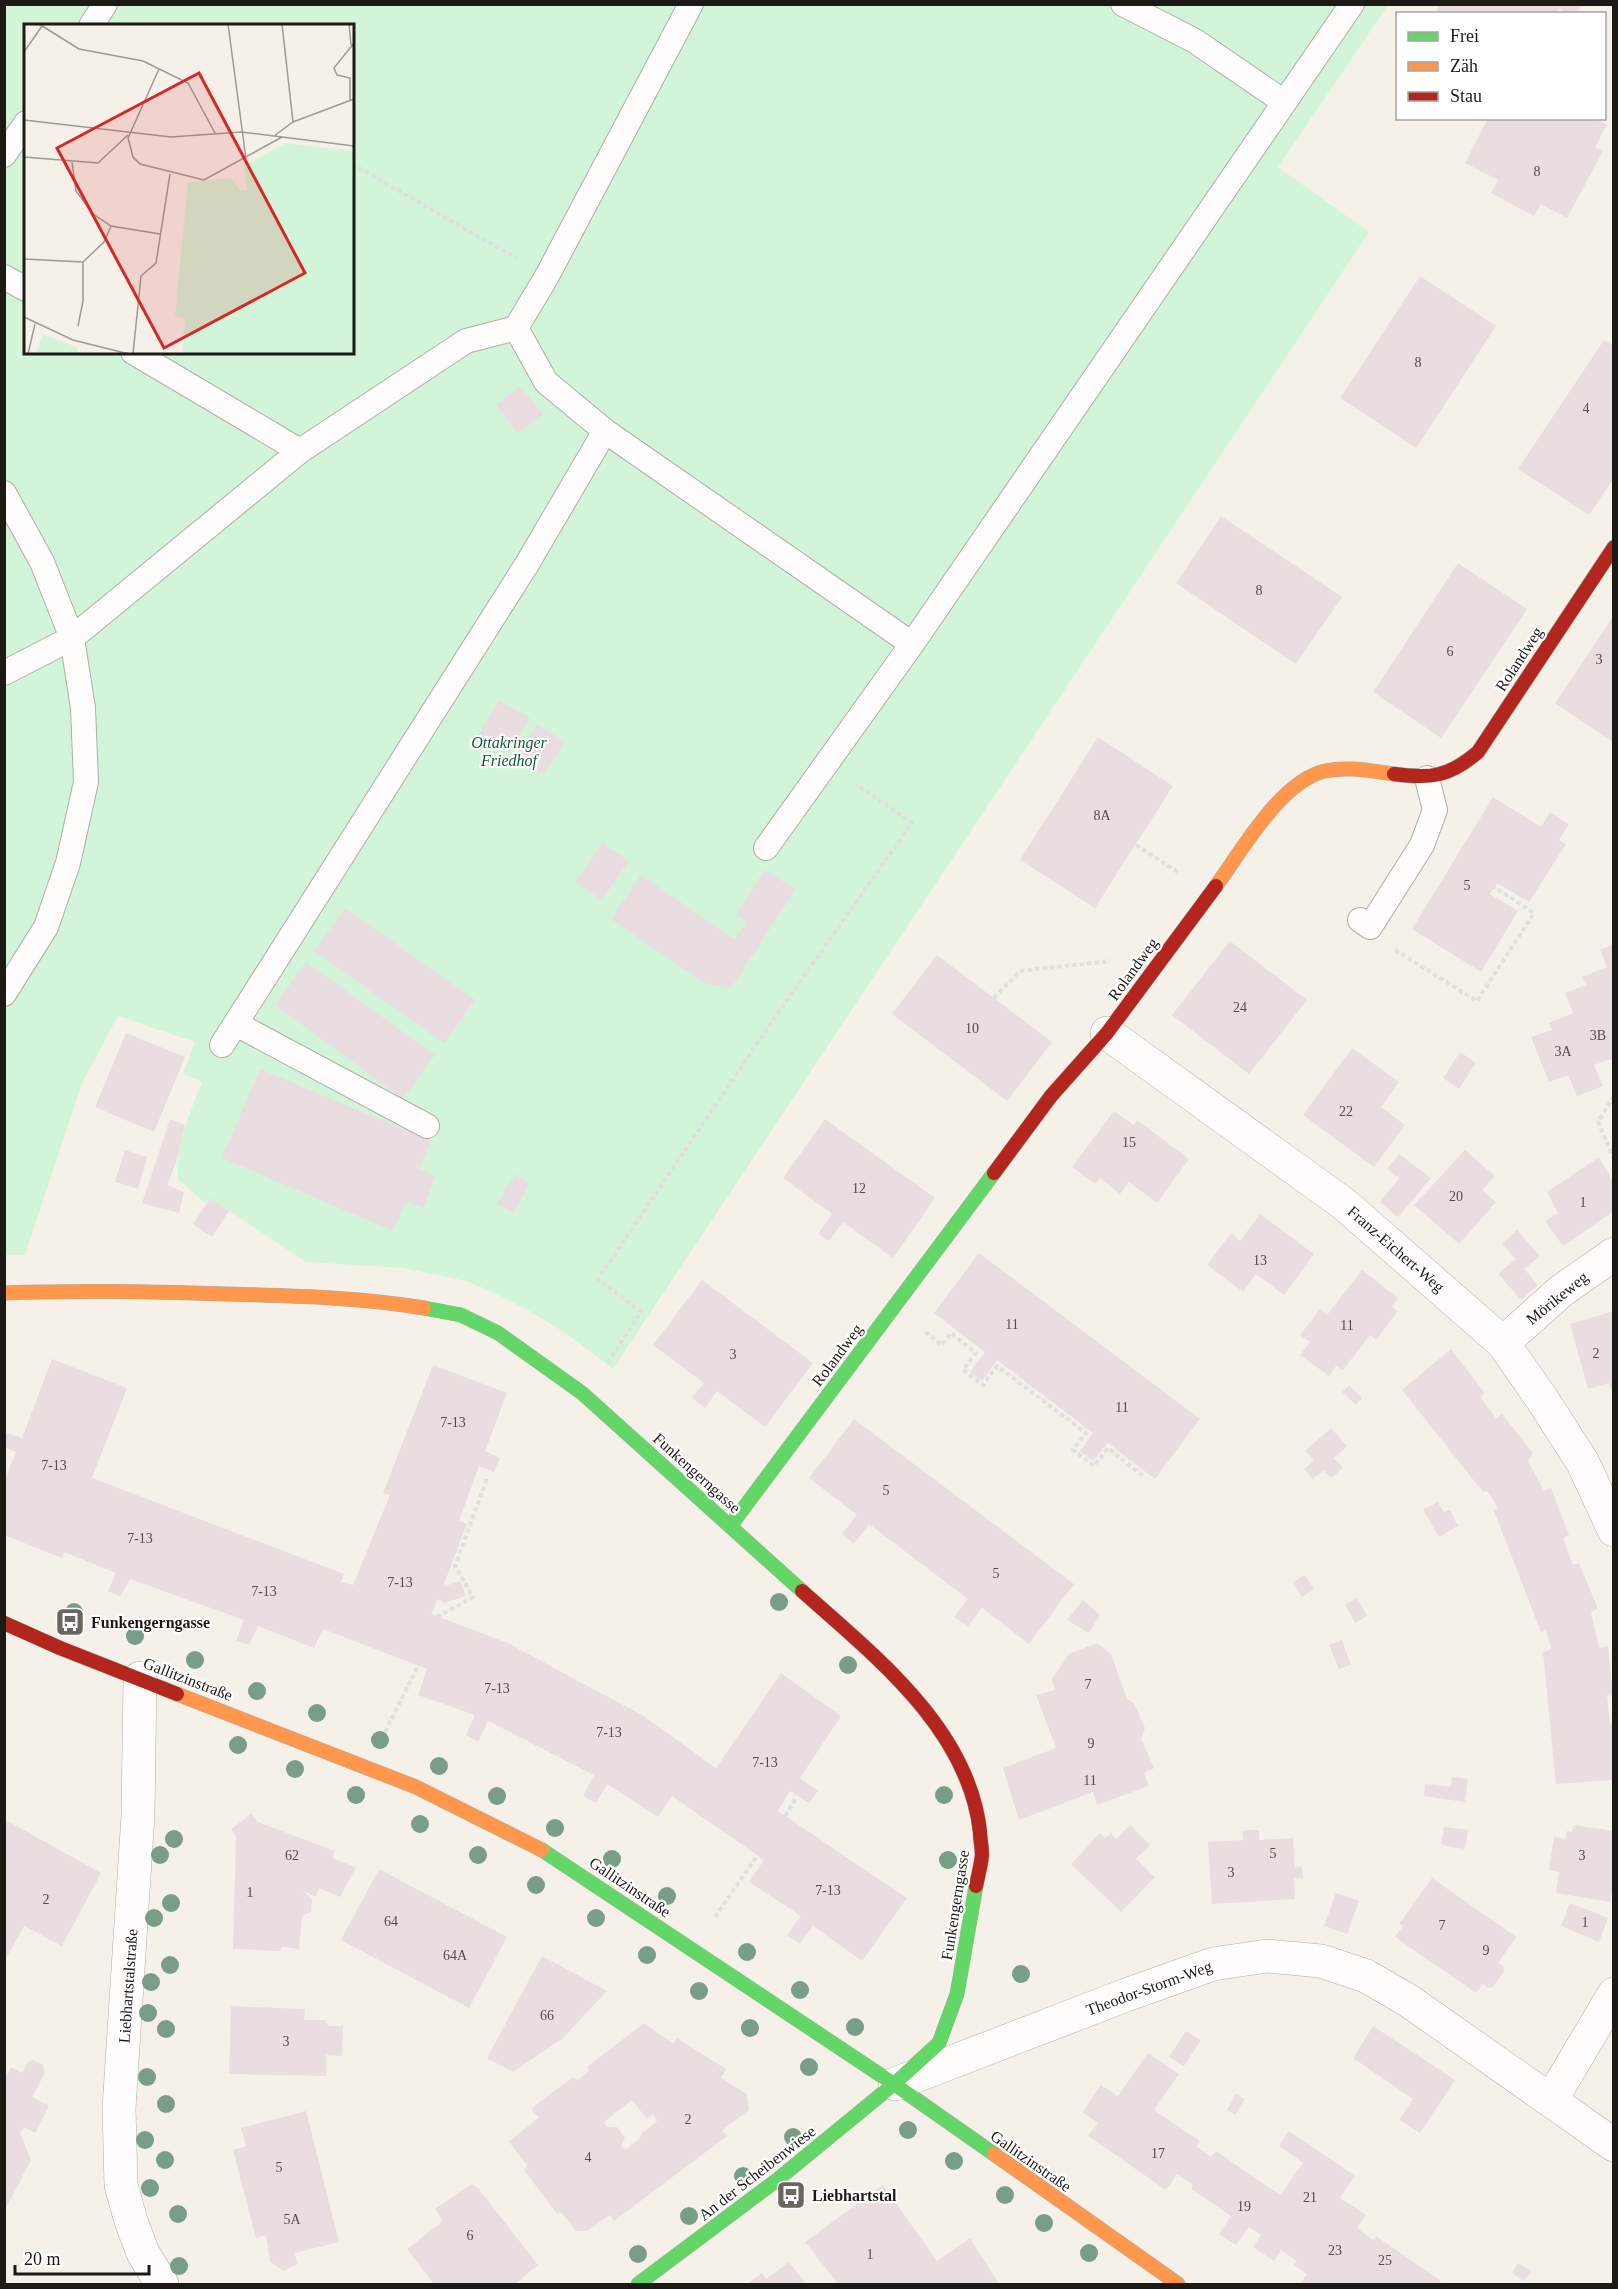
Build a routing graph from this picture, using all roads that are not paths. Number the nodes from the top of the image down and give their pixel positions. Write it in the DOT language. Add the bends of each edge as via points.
graph roads {
  1 [pos="105,4"];
  2 [pos="690,4"];
  3 [pos="1123,4"];
  4 [pos="1352,4"];
  5 [pos="92,24"];
  6 [pos="1284,102"];
  7 [pos="24,126"];
  8 [pos="4,155"];
  9 [pos="4,277"];
  10 [pos="24,288"];
  11 [pos="516,328"];
  12 [pos="136,354"];
  13 [pos="605,431"];
  14 [pos="300,451"];
  15 [pos="4,493"];
  16 [pos="1614,547"];
  17 [pos="72,638"];
  18 [pos="912,644"];
  19 [pos="4,673"];
  20 [pos="1427,778"];
  21 [pos="766,848"];
  22 [pos="1365,924"];
  23 [pos="4,994"];
  24 [pos="236,1024"];
  25 [pos="1107,1033"];
  26 [pos="222,1045"];
  27 [pos="427,1126"];
  28 [pos="1614,1254"];
  29 [pos="4,1293"];
  30 [pos="1503,1343"];
  31 [pos="731,1525"];
  32 [pos="1614,1530"];
  33 [pos="4,1623"];
  34 [pos="140,1678"];
  35 [pos="1614,1994"];
  36 [pos="894,2084"];
  37 [pos="1551,2100"];
  38 [pos="1614,2145"];
  39 [pos="162,2284"];
  40 [pos="638,2284"];
  41 [pos="1178,2284"];
  1 -- 5 [label="lane"];
  2 -- 11 [label="lane"];
  3 -- 6 [label="lane" via="1195,41"];
  4 -- 6 [label="lane"];
  6 -- 18 [label="lane"];
  7 -- 8 [label="lane"];
  9 -- 10 [label="lane"];
  11 -- 13 [label="lane" via="546,382"];
  11 -- 14 [label="lane" via="466,341"];
  12 -- 14 [label="lane"];
  13 -- 18 [label="lane"];
  13 -- 24 [label="lane" via="527,564"];
  14 -- 17 [label="lane"];
  15 -- 17 [label="lane" via="42,562"];
  16 -- 20 [label="street, Rolandweg" via="1478,752 1454,770"];
  17 -- 19 [label="lane"];
  17 -- 23 [label="lane" via="83,708 86,782 68,863 46,927"];
  18 -- 21 [label="lane"];
  20 -- 22 [label="lane" via="1435,810 1422,845"];
  20 -- 25 [label="street, Rolandweg" via="1336,768 1318,772 1292,787 1267,815"];
  24 -- 26 [label="lane"];
  24 -- 27 [label="lane"];
  25 -- 30 [label="street, Franz-Eichert-Weg" via="1344,1204"];
  25 -- 31 [label="street, Rolandweg" via="1051,1096"];
  28 -- 30 [label="street, Mörikeweg" via="1562,1291"];
  29 -- 31 [label="street, Funkengerngasse" via="72,1290 316,1297 389,1302 460,1316 498,1333 582,1393"];
  30 -- 32 [label="street, Franz-Eichert-Weg" via="1583,1463"];
  31 -- 36 [label="street, Funkengerngasse" via="878,1659 924,1710 958,1758 977,1806 982,1854 957,1994 939,2043"];
  33 -- 34 [label="street, Gallitzinstraße"];
  34 -- 36 [label="street, Gallitzinstraße" via="417,1787 551,1854"];
  34 -- 39 [label="street, Liebhartstalstraße" via="138,1815 119,2108 121,2185 143,2253"];
  35 -- 37 [label="street"];
  36 -- 37 [label="street, Theodor-Storm-Weg" via="1213,1964 1267,1956 1321,1961 1366,1976 1409,2001"];
  36 -- 40 [label="street, An der Scheibenwiese" via="777,2180"];
  36 -- 41 [label="street, Gallitzinstraße"];
  37 -- 38 [label="street, Theodor-Storm-Weg"];
}
